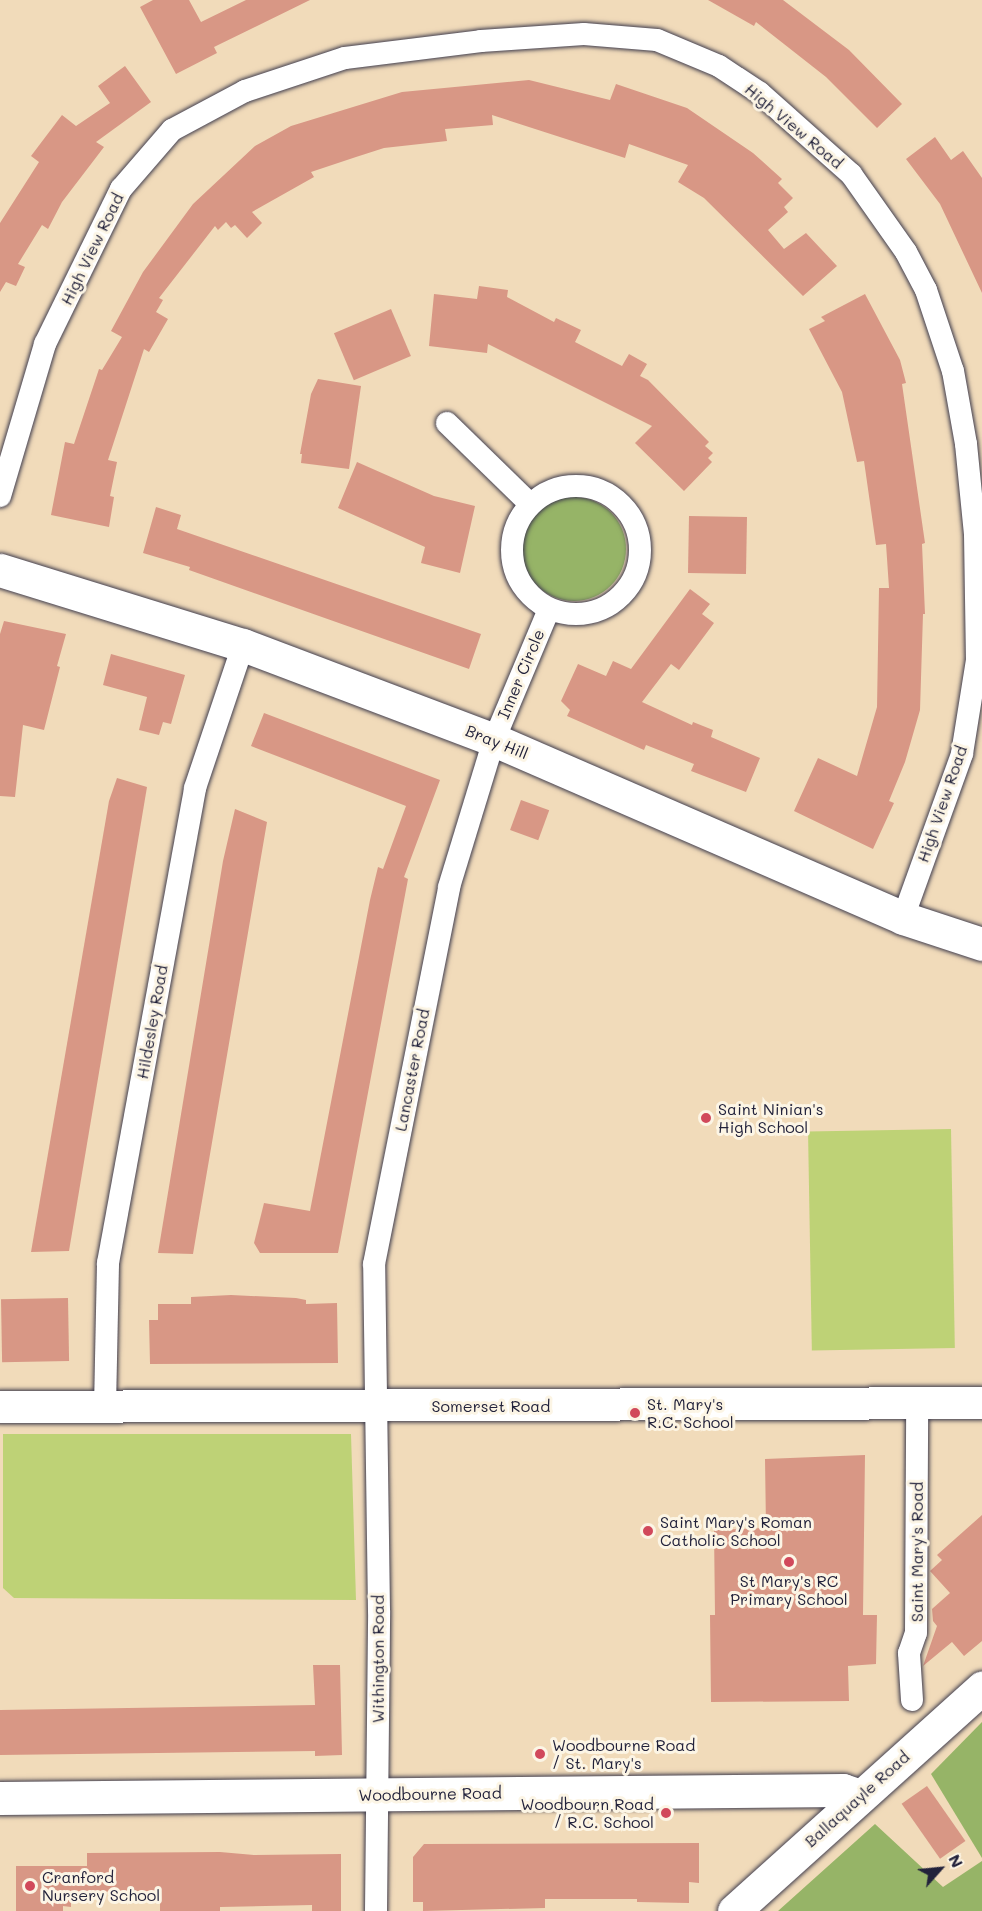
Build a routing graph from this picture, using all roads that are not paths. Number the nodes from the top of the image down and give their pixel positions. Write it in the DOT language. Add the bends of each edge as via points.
graph roads {
  1 [pos="447,423"];
  2 [pos="0,496"];
  3 [pos="530,504"];
  4 [pos="979,534"];
  5 [pos="0,570"];
  6 [pos="549,609"];
  7 [pos="243,645"];
  8 [pos="980,661"];
  9 [pos="494,740"];
  10 [pos="903,918"];
  11 [pos="982,944"];
  12 [pos="982,1403"];
  13 [pos="917,1404"];
  14 [pos="376,1406"];
  15 [pos="0,1407"];
  16 [pos="105,1407"];
  17 [pos="982,1688"];
  18 [pos="912,1700"];
  19 [pos="377,1795"];
  20 [pos="860,1796"];
  21 [pos="0,1798"];
  22 [pos="376,1911"];
  23 [pos="734,1911"];
  1 -- 3 [label="street"];
  2 -- 4 [label="street, High View Road" via="45,344 121,189 172,130 245,91 345,58 481,41 584,34 657,40 719,66 760,93 851,174 906,252 927,290 953,371"];
  3 -- 6 [label="street, Inner Circle" via="518,520 512,540 512,561 519,581"];
  3 -- 6 [label="street, Inner Circle" via="563,486 599,489 616,498 637,529 638,566 619,598 586,614"];
  4 -- 8 [label="street, High View Road"];
  5 -- 7 [label="main road, Bray Hill"];
  6 -- 9 [label="street, Inner Circle"];
  7 -- 9 [label="main road, Bray Hill"];
  7 -- 16 [label="street, Hildesley Road" via="195,788 108,1263"];
  8 -- 10 [label="street, High View Road" via="962,754"];
  9 -- 10 [label="main road, Bray Hill"];
  9 -- 14 [label="street, Lancaster Road" via="449,887 374,1264"];
  10 -- 11 [label="main road, Bray Hill"];
  12 -- 13 [label="main road, Somerset Road"];
  13 -- 14 [label="main road, Somerset Road"];
  13 -- 18 [label="street, Saint Mary's Road" via="916,1633 909,1653"];
  14 -- 16 [label="main road, Somerset Road"];
  14 -- 19 [label="street, Withington Road"];
  15 -- 16 [label="main road, Somerset Road"];
  17 -- 20 [label="main road, Ballaquayle Road"];
  19 -- 20 [label="main road, Woodbourne Road" via="843,1790"];
  19 -- 21 [label="main road, Woodbourne Road"];
  19 -- 22 [label="street, Withington Road"];
  20 -- 23 [label="main road, Ballaquayle Road"];
}
